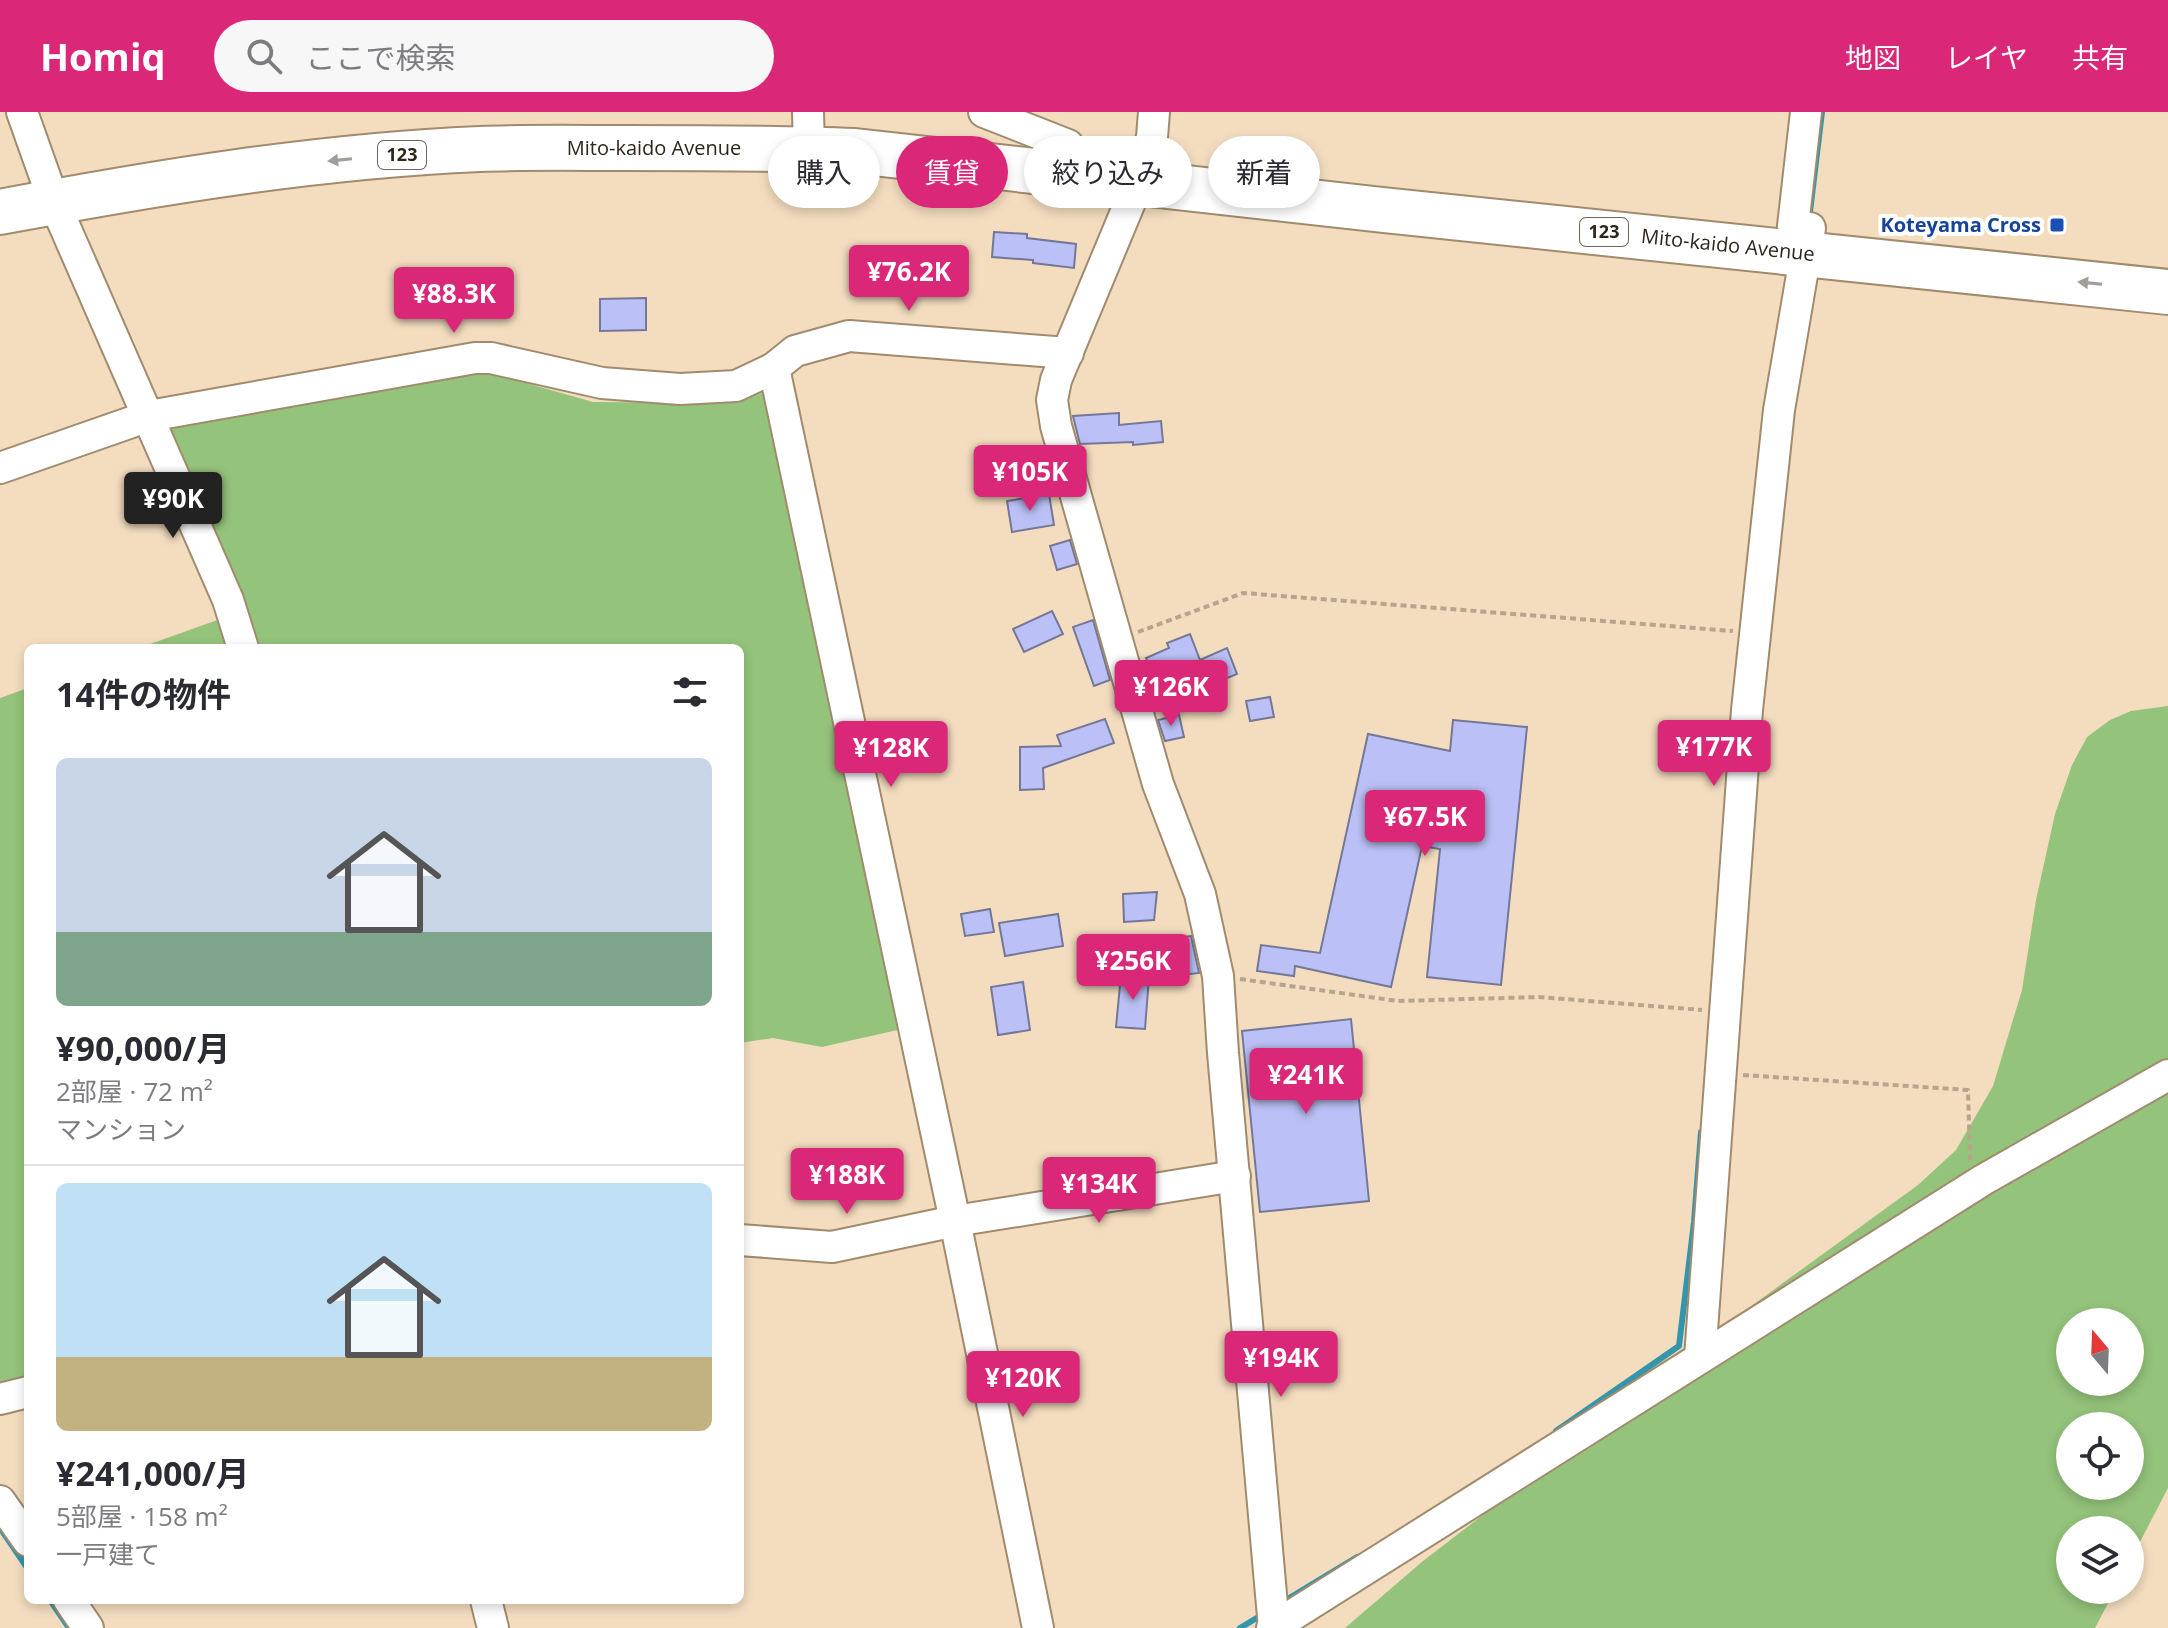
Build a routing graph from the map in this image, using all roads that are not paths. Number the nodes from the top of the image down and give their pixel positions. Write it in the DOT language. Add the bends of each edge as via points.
graph roads {
  1 [pos="22,112"];
  2 [pos="984,112"];
  3 [pos="1154,112"];
  4 [pos="1806,112"];
  5 [pos="809,128"];
  6 [pos="1045,136"];
  7 [pos="1152,136"];
  8 [pos="1024,142"];
  9 [pos="1024,162"];
  10 [pos="1192,175"];
  11 [pos="0,185"];
  12 [pos="49,189"];
  13 [pos="1127,208"];
  14 [pos="0,212"];
  15 [pos="1803,236"];
  16 [pos="2168,262"];
  17 [pos="2168,292"];
  18 [pos="1068,353"];
  19 [pos="774,368"];
  20 [pos="149,416"];
  21 [pos="0,468"];
  22 [pos="242,644"];
  23 [pos="2168,1075"];
  24 [pos="1235,1176"];
  25 [pos="955,1221"];
  26 [pos="744,1240"];
  27 [pos="1700,1358"];
  28 [pos="24,1393"];
  29 [pos="0,1399"];
  30 [pos="0,1501"];
  31 [pos="24,1535"];
  32 [pos="72,1604"];
  33 [pos="487,1604"];
  34 [pos="88,1628"];
  35 [pos="493,1628"];
  36 [pos="1038,1628"];
  37 [pos="1273,1628"];
  1 -- 12 [label="street"];
  2 -- 6 [label="street"];
  3 -- 7 [label="street"];
  4 -- 15 [label="street"];
  5 -- 8 [label="highway, Mito-kaido Avenue / 123"];
  5 -- 9 [label="highway, Mito-kaido Avenue / 123" via="869,152"];
  5 -- 12 [label="highway, Mito-kaido Avenue / 123" via="738,119 358,129 179,152"];
  10 -- 15 [label="highway, Mito-kaido Avenue / 123"];
  11 -- 12 [label="highway, Mito-kaido Avenue / 123"];
  12 -- 14 [label="highway, Mito-kaido Avenue / 123"];
  12 -- 20 [label="street"];
  13 -- 18 [label="street"];
  15 -- 16 [label="highway, Mito-kaido Avenue / 123"];
  17 -- 15 [label="highway, Mito-kaido Avenue / 123, one-way"];
  15 -- 27 [label="street" via="1740,636 1747,710"];
  18 -- 19 [label="street" via="849,336 795,351"];
  18 -- 24 [label="street" via="1052,400 1056,426 1158,784 1200,894 1218,976"];
  19 -- 20 [label="street" via="736,386 680,389 602,383 475,358"];
  19 -- 25 [label="street"];
  20 -- 21 [label="street"];
  20 -- 22 [label="street"];
  23 -- 27 [label="street" via="1971,1188"];
  24 -- 25 [label="street"];
  24 -- 37 [label="street"];
  25 -- 26 [label="street" via="832,1247"];
  25 -- 36 [label="street"];
  27 -- 37 [label="street"];
  28 -- 29 [label="street"];
  30 -- 31 [label="street"];
  32 -- 34 [label="street"];
  33 -- 35 [label="street"];
}
